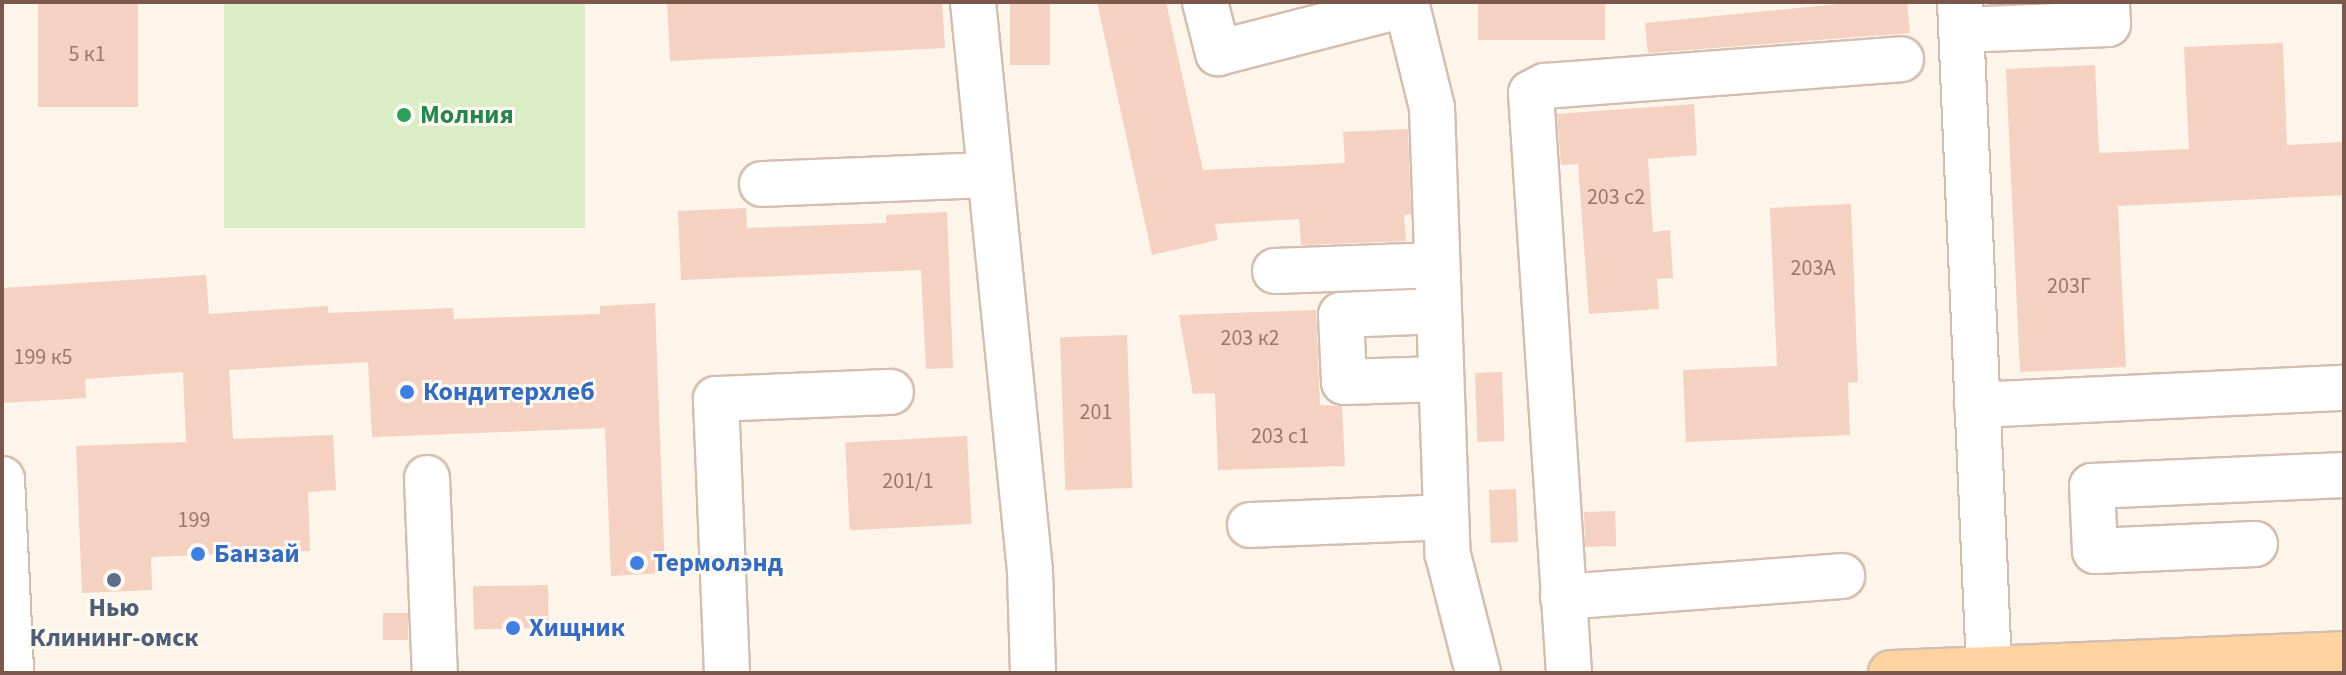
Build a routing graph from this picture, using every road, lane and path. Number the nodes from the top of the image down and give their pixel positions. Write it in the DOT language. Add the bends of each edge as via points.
graph roads {
  1 [pos="973,2"];
  2 [pos="1205,2"];
  3 [pos="2107,2"];
  4 [pos="1406,3"];
  5 [pos="1960,16"];
  6 [pos="1901,59"];
  7 [pos="990,175"];
  8 [pos="762,184"];
  9 [pos="1437,265"];
  10 [pos="1275,271"];
  11 [pos="1438,311"];
  12 [pos="1441,379"];
  13 [pos="2344,388"];
  14 [pos="891,392"];
  15 [pos="1977,405"];
  16 [pos="2344,475"];
  17 [pos="427,478"];
  18 [pos="2,479"];
  19 [pos="1446,517"];
  20 [pos="1250,525"];
  21 [pos="2255,544"];
  22 [pos="1842,576"];
  23 [pos="1563,597"];
  24 [pos="2344,654"];
  25 [pos="2213,666"];
  26 [pos="1989,667"];
  27 [pos="11,673"];
  28 [pos="435,673"];
  29 [pos="727,673"];
  30 [pos="1033,673"];
  31 [pos="1478,673"];
  32 [pos="1569,673"];
  33 [pos="1891,673"];
  1 -- 7 [label="street"];
  2 -- 4 [label="street" via="1218,53"];
  3 -- 5 [label="street" via="2108,24"];
  4 -- 9 [label="street" via="1432,108"];
  5 -- 15 [label="street"];
  6 -- 23 [label="street" via="1545,86 1531,93"];
  7 -- 8 [label="street"];
  7 -- 30 [label="street" via="1030,571"];
  9 -- 10 [label="street"];
  9 -- 11 [label="street"];
  11 -- 12 [label="street"];
  11 -- 12 [label="street" via="1341,315 1343,369 1344,382"];
  12 -- 19 [label="street"];
  13 -- 15 [label="street"];
  14 -- 29 [label="street" via="716,399"];
  15 -- 26 [label="street"];
  16 -- 21 [label="street" via="2092,486 2095,551"];
  17 -- 28 [label="street"];
  18 -- 27 [label="street"];
  19 -- 20 [label="street"];
  19 -- 31 [label="street" via="1448,555"];
  22 -- 23 [label="street"];
  23 -- 32 [label="street"];
  24 -- 25 [label="main road"];
  25 -- 26 [label="main road"];
  26 -- 33 [label="main road"];
}
